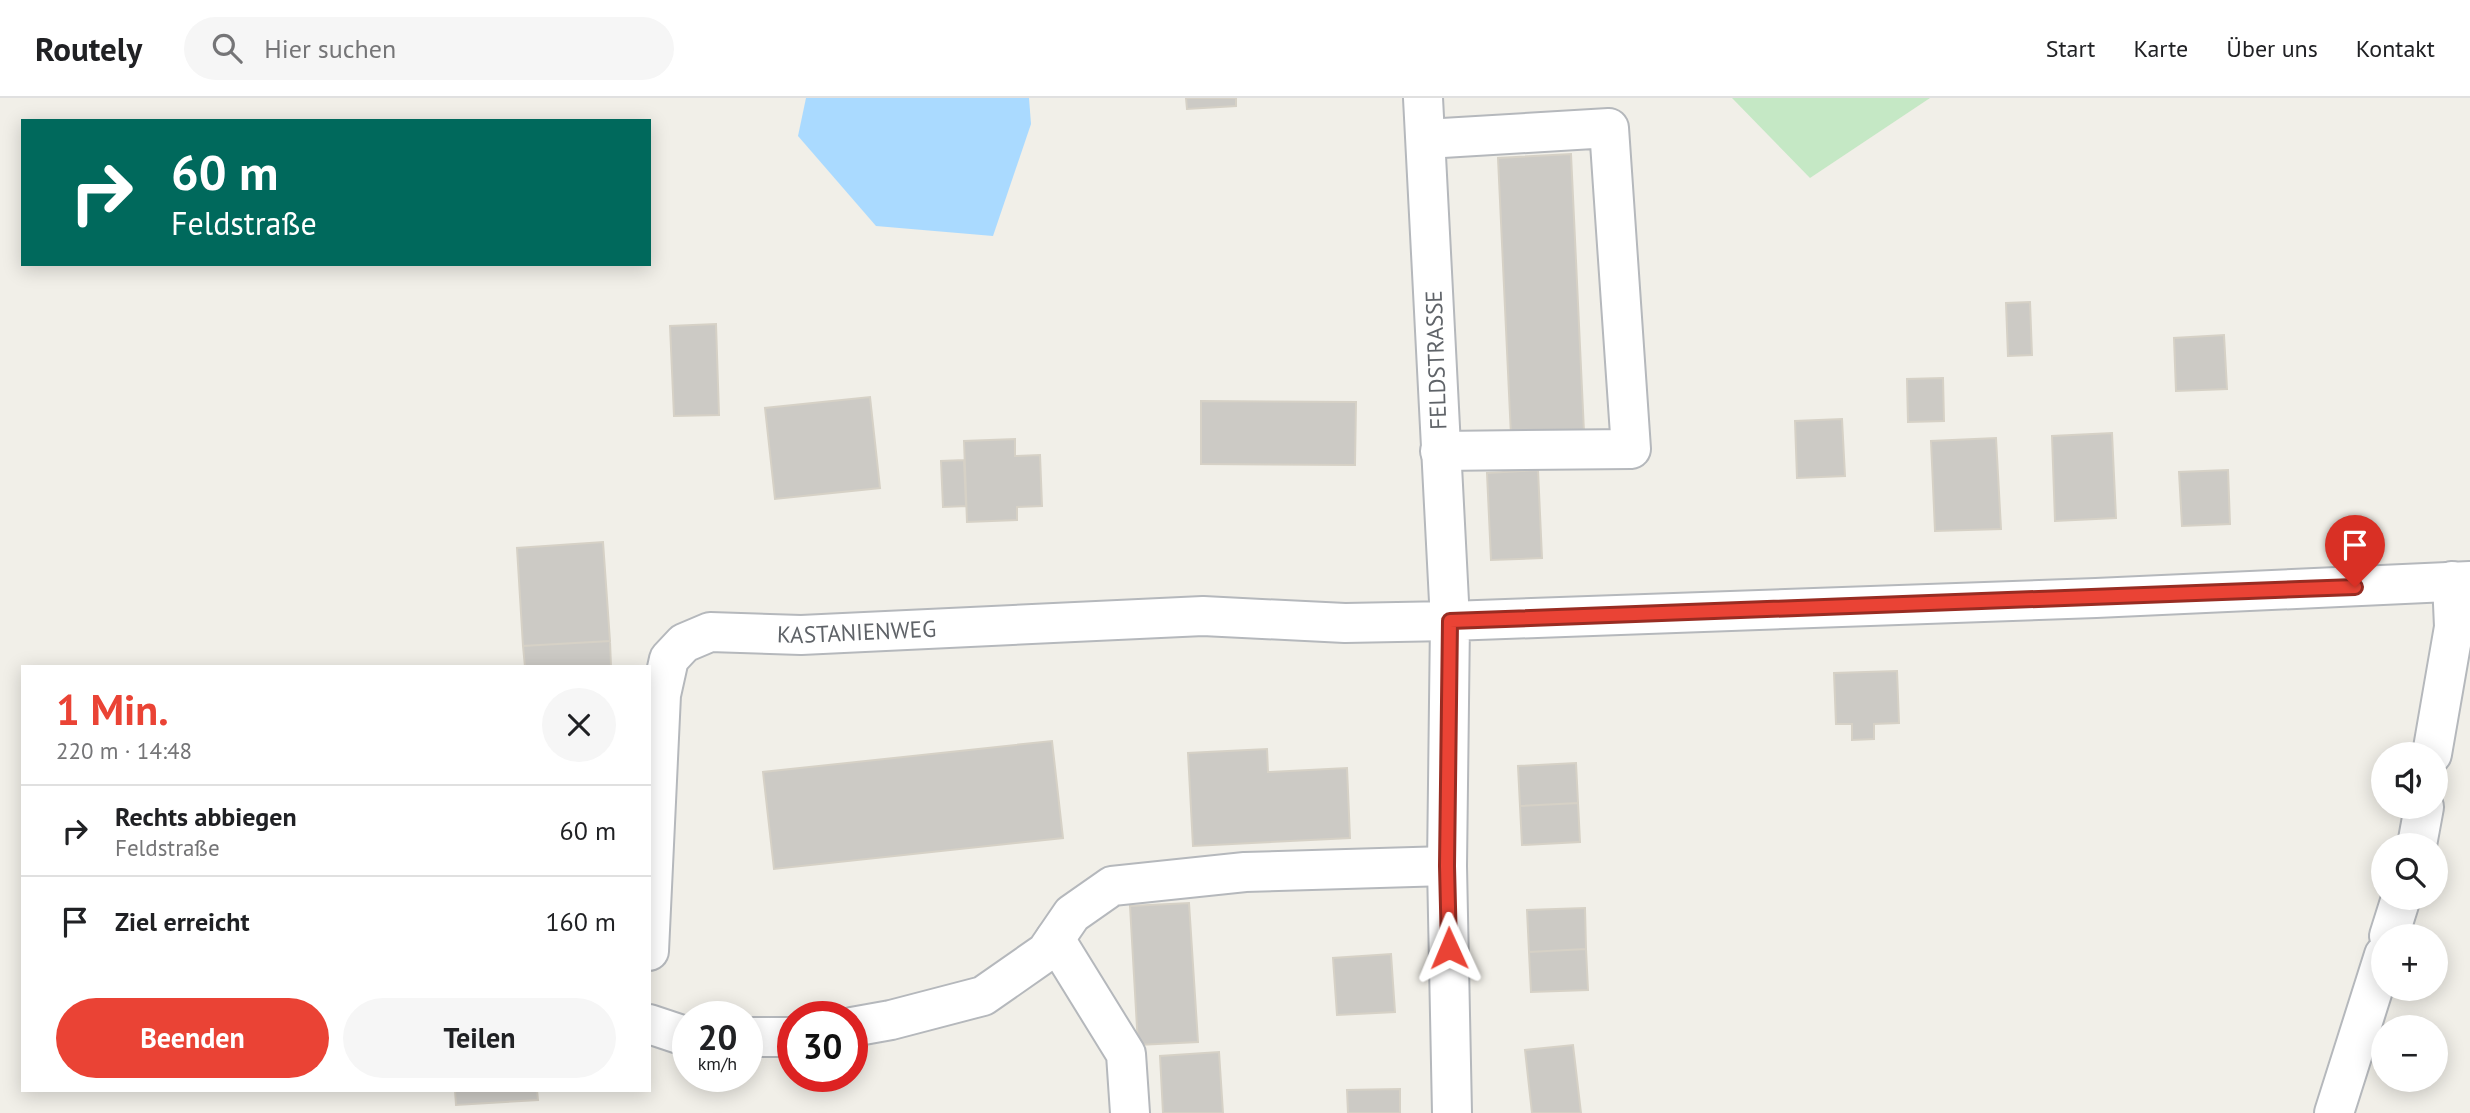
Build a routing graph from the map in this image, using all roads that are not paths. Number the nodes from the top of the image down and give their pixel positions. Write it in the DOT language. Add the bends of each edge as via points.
graph roads {
  1 [pos="1423,98"];
  2 [pos="1426,139"];
  3 [pos="1440,451"];
  4 [pos="2461,581"];
  5 [pos="1450,621"];
  6 [pos="2434,742"];
  7 [pos="1447,866"];
  8 [pos="651,908"];
  9 [pos="1055,939"];
  10 [pos="2371,996"];
  11 [pos="868,1024"];
  12 [pos="651,1025"];
  13 [pos="672,1032"];
  14 [pos="1130,1113"];
  15 [pos="1452,1113"];
  16 [pos="2334,1113"];
  1 -- 2 [label="street, FELDSTRASSE"];
  2 -- 3 [label="street, FELDSTRASSE"];
  2 -- 3 [label="street" via="1609,128 1631,449"];
  3 -- 5 [label="street, FELDSTRASSE"];
  4 -- 5 [label="street"];
  4 -- 6 [label="street"];
  5 -- 7 [label="street, FELDSTRASSE"];
  5 -- 8 [label="street, KASTANIENWEG" via="1345,623 1203,616 801,635 710,632 684,643 669,659 661,695"];
  7 -- 9 [label="street" via="1245,872 1127,883 1112,886 1072,914"];
  7 -- 15 [label="street, FELDSTRASSE"];
  9 -- 11 [label="street" via="1046,952 983,996"];
  9 -- 14 [label="street" via="1126,1054"];
  10 -- 16 [label="street"];
  12 -- 13 [label="street"];
}
